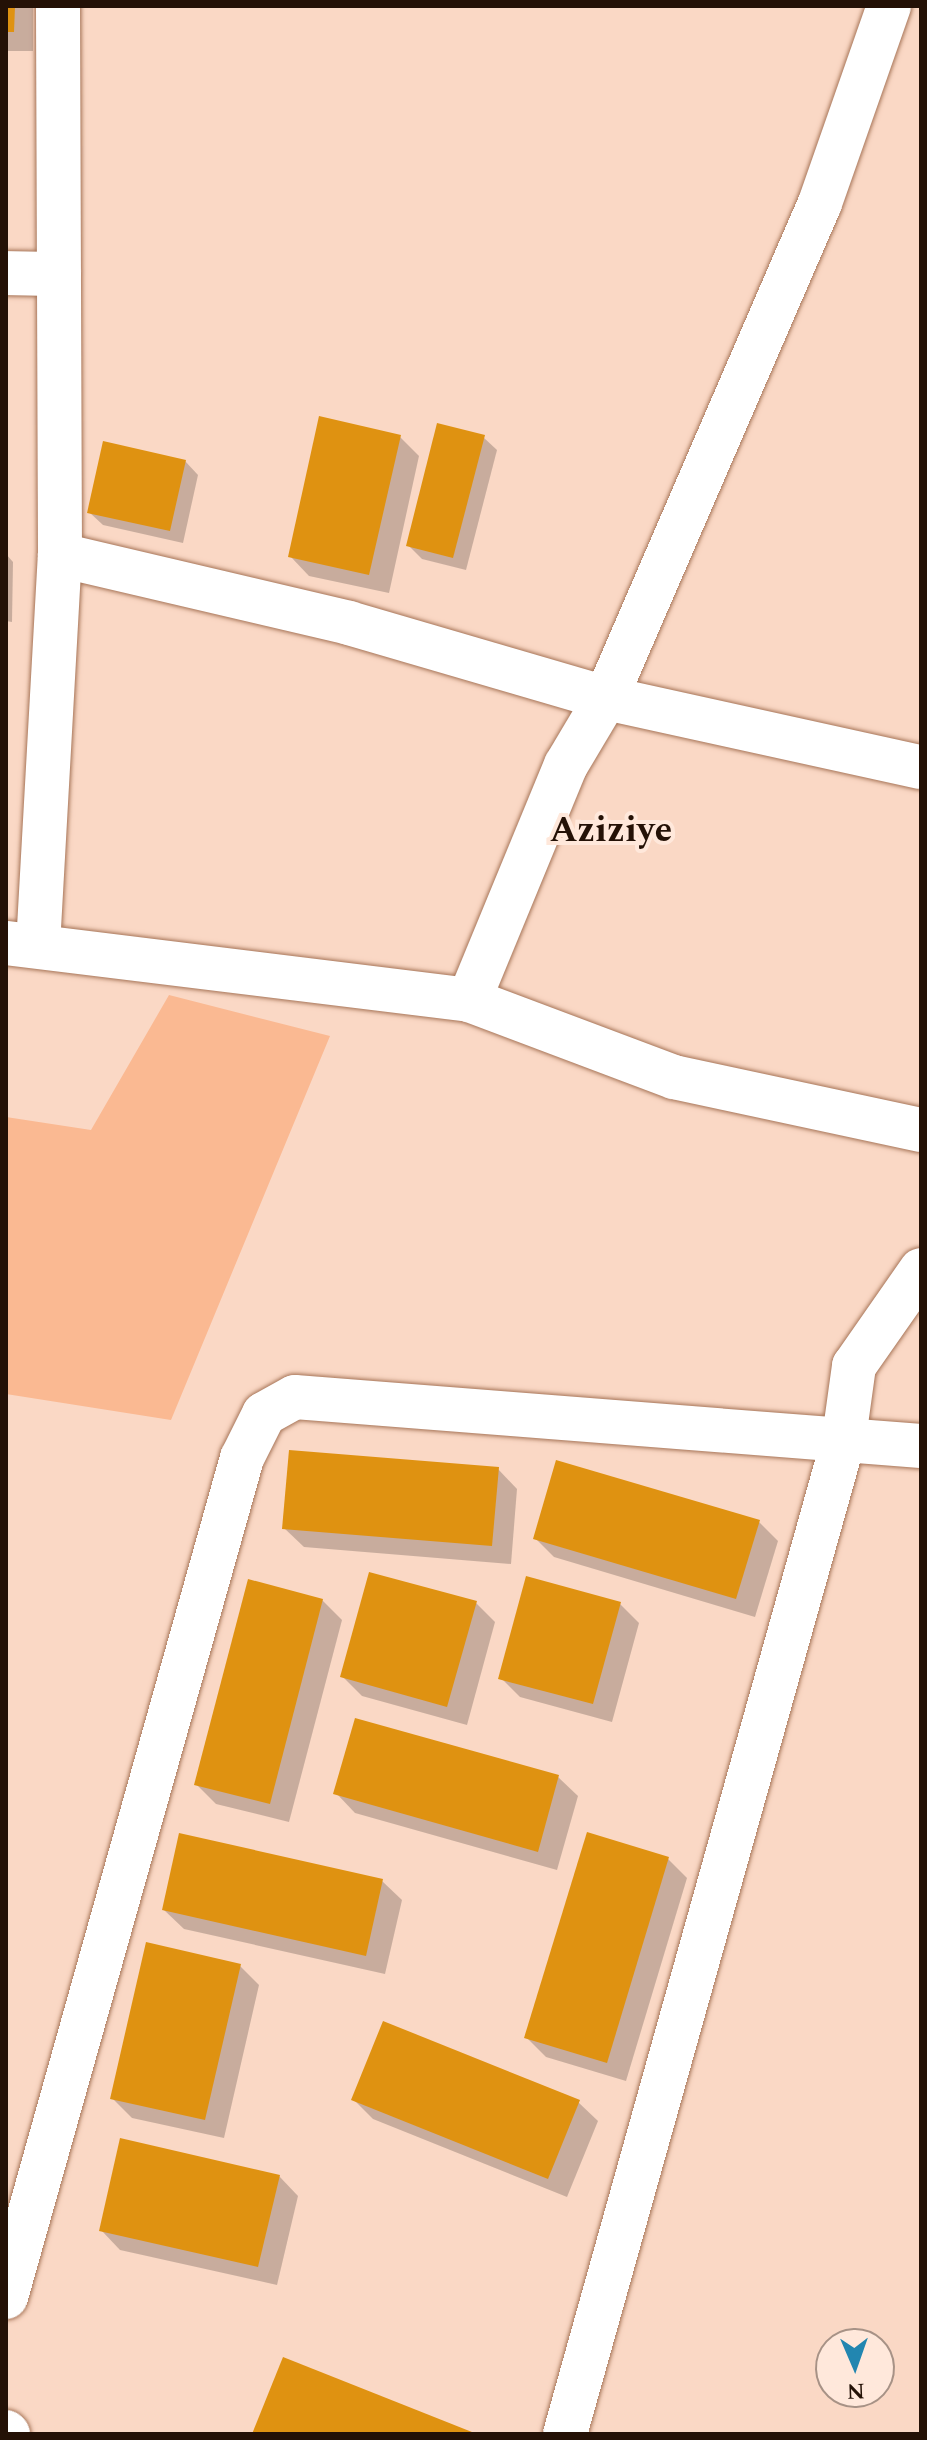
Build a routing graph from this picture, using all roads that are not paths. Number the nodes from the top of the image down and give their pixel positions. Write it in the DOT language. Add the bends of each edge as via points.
graph roads {
  1 [pos="58,6"];
  2 [pos="889,6"];
  3 [pos="6,273"];
  4 [pos="59,274"];
  5 [pos="60,555"];
  6 [pos="606,698"];
  7 [pos="921,767"];
  8 [pos="22,944"];
  9 [pos="469,1000"];
  10 [pos="921,1130"];
  11 [pos="921,1270"];
  12 [pos="844,1438"];
  13 [pos="921,1446"];
  14 [pos="6,2297"];
  15 [pos="565,2434"];
  1 -- 4 [label="street"];
  2 -- 6 [label="street" via="820,203"];
  3 -- 4 [label="street"];
  4 -- 5 [label="street"];
  5 -- 6 [label="street" via="349,623"];
  5 -- 8 [label="street"];
  6 -- 7 [label="street"];
  6 -- 9 [label="street" via="566,765"];
  8 -- 9 [label="street"];
  9 -- 10 [label="street" via="674,1077"];
  11 -- 12 [label="street" via="854,1366"];
  12 -- 13 [label="street"];
  12 -- 14 [label="street" via="295,1397 264,1414 242,1458"];
  12 -- 15 [label="street"];
}
